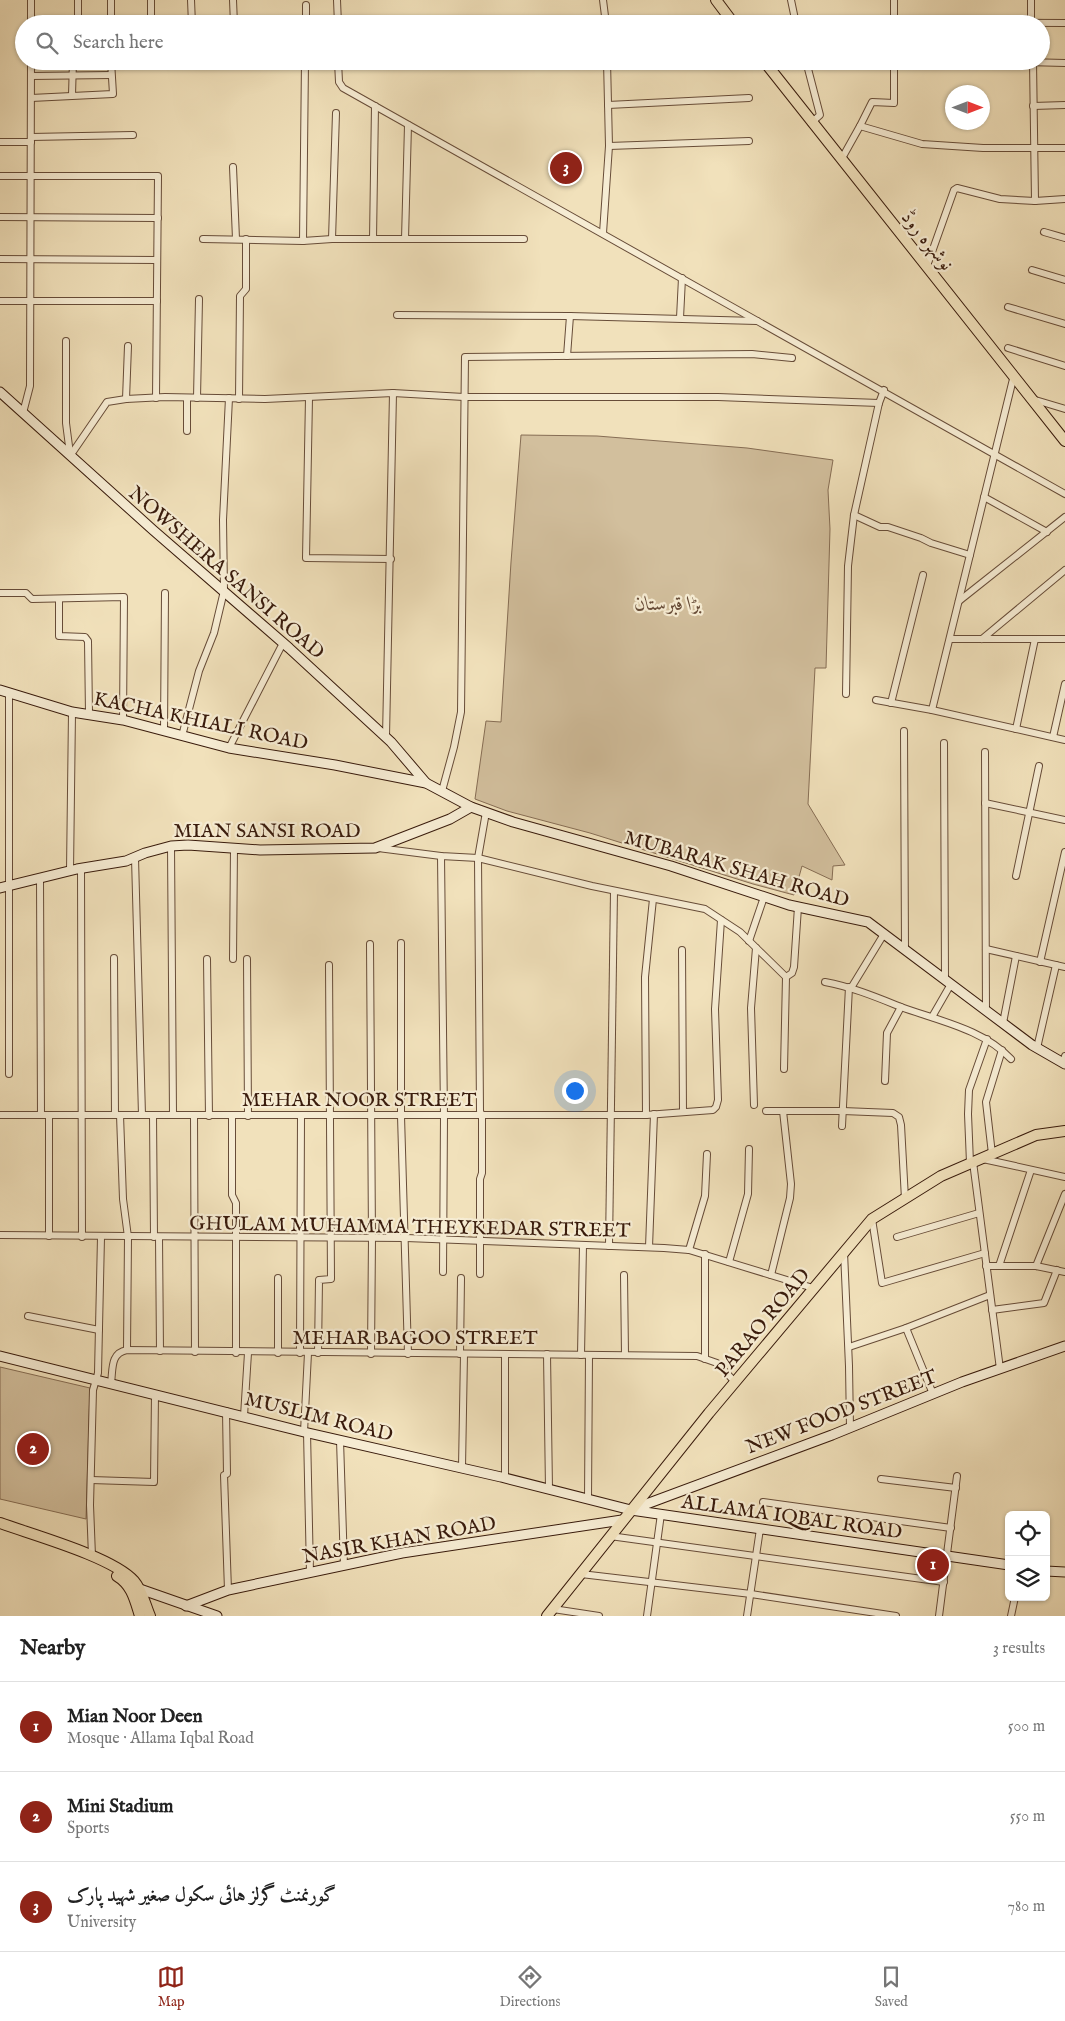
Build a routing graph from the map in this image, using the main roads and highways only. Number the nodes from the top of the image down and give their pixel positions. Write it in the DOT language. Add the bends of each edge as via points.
graph roads {
  1 [pos="716,0"];
  2 [pos="727,15"];
  3 [pos="771,70"];
  4 [pos="1065,441"];
  5 [pos="1065,1131"];
  6 [pos="0,1524"];
  7 [pos="0,1530"];
  8 [pos="550,1613"];
  9 [pos="140,1616"];
  10 [pos="150,1616"];
  1 -- 2 [label="main road"];
  3 -- 4 [label="main road, نوشہرہ روڈ"];
  5 -- 8 [label="main road, PARAO ROAD" via="1036,1135 941,1176 872,1219 630,1510"];
  6 -- 10 [label="main road" via="92,1556 124,1572 140,1589"];
  7 -- 9 [label="main road" via="89,1562 120,1577 133,1594"];
}
